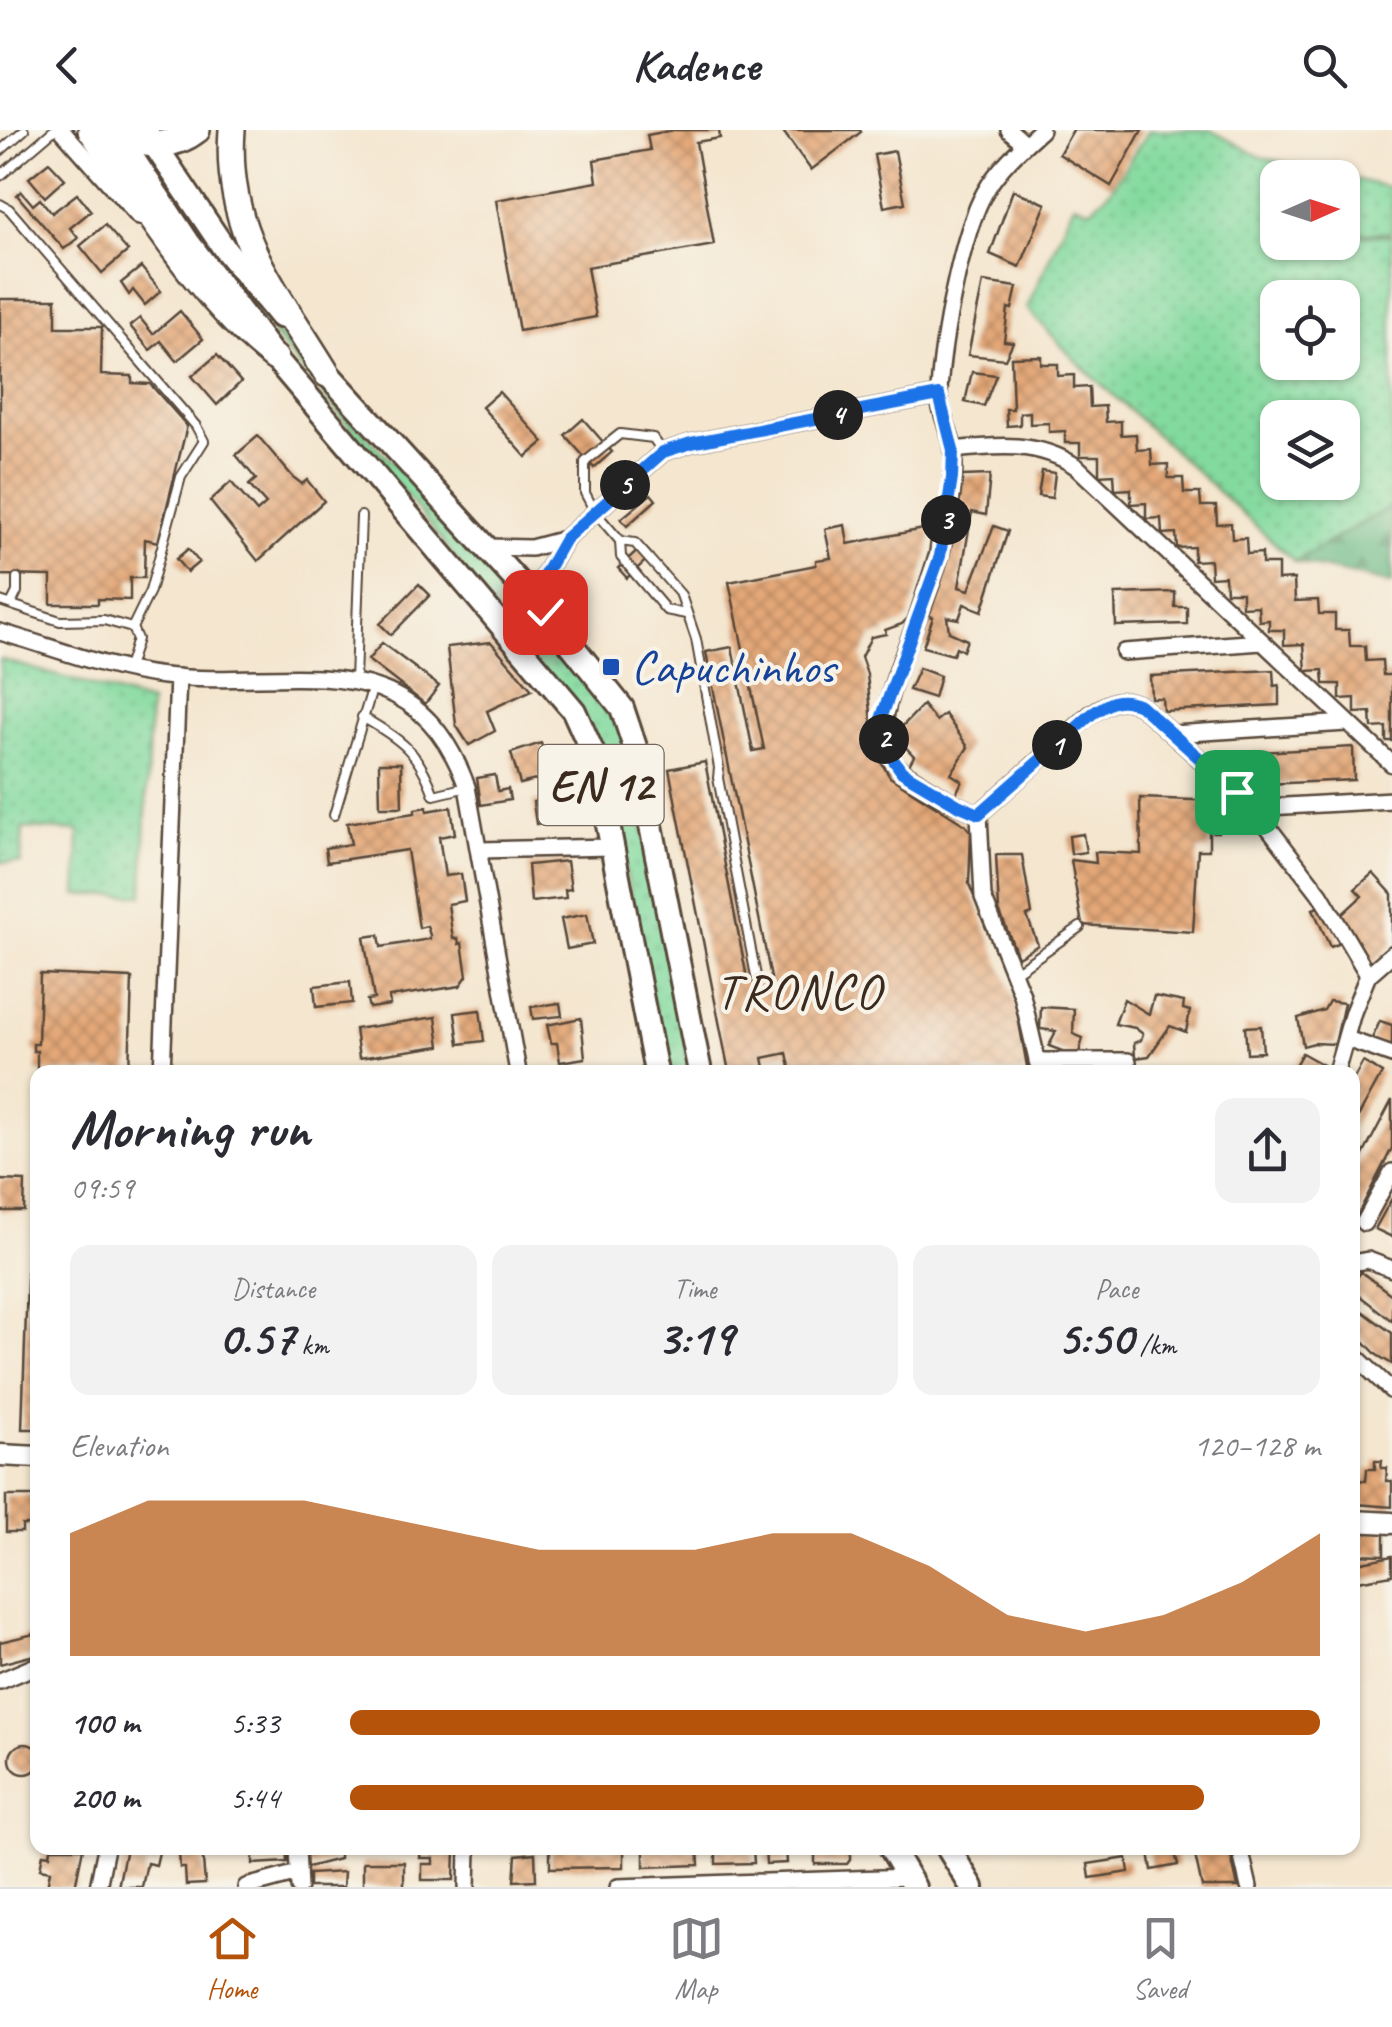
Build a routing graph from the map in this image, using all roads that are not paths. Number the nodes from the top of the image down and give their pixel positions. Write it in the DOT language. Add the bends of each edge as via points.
graph roads {
  1 [pos="24,130"];
  2 [pos="58,130"];
  3 [pos="91,130"];
  4 [pos="114,130"];
  5 [pos="127,130"];
  6 [pos="196,130"];
  7 [pos="232,130"];
  8 [pos="1009,130"];
  9 [pos="1041,130"];
  10 [pos="149,137"];
  11 [pos="1024,144"];
  12 [pos="0,150"];
  13 [pos="0,176"];
  14 [pos="0,204"];
  15 [pos="200,280"];
  16 [pos="275,358"];
  17 [pos="327,374"];
  18 [pos="939,395"];
  19 [pos="953,450"];
  20 [pos="663,452"];
  21 [pos="595,512"];
  22 [pos="361,516"];
  23 [pos="565,539"];
  24 [pos="620,541"];
  25 [pos="488,547"];
  26 [pos="17,578"];
  27 [pos="0,600"];
  28 [pos="11,604"];
  29 [pos="545,612"];
  30 [pos="686,614"];
  31 [pos="132,628"];
  32 [pos="0,632"];
  33 [pos="1262,642"];
  34 [pos="1124,652"];
  35 [pos="128,668"];
  36 [pos="178,678"];
  37 [pos="356,680"];
  38 [pos="373,686"];
  39 [pos="362,717"];
  40 [pos="1347,723"];
  41 [pos="1173,734"];
  42 [pos="1392,764"];
  43 [pos="467,787"];
  44 [pos="1392,800"];
  45 [pos="1268,807"];
  46 [pos="979,814"];
  47 [pos="334,815"];
  48 [pos="612,847"];
  49 [pos="480,850"];
  50 [pos="1080,927"];
  51 [pos="1392,954"];
  52 [pos="1013,973"];
  53 [pos="1368,974"];
  54 [pos="756,976"];
  55 [pos="1347,1039"];
  56 [pos="1392,1056"];
  57 [pos="162,1065"];
  58 [pos="517,1065"];
  59 [pos="655,1065"];
  60 [pos="699,1065"];
  61 [pos="1038,1065"];
  62 [pos="1064,1065"];
  63 [pos="1128,1065"];
  64 [pos="1338,1065"];
  65 [pos="1392,1172"];
  66 [pos="1364,1223"];
  67 [pos="1360,1262"];
  68 [pos="1392,1269"];
  69 [pos="1360,1361"];
  70 [pos="1392,1391"];
  71 [pos="0,1455"];
  72 [pos="30,1457"];
  73 [pos="1360,1521"];
  74 [pos="1392,1523"];
  75 [pos="30,1669"];
  76 [pos="0,1681"];
  77 [pos="105,1855"];
  78 [pos="297,1855"];
  79 [pos="468,1855"];
  80 [pos="895,1855"];
  81 [pos="952,1855"];
  82 [pos="1242,1855"];
  83 [pos="298,1880"];
  84 [pos="912,1882"];
  85 [pos="98,1887"];
  86 [pos="246,1887"];
  87 [pos="467,1887"];
  88 [pos="618,1887"];
  89 [pos="972,1887"];
  90 [pos="1250,1887"];
  1 -- 12 [label="lane"];
  2 -- 13 [label="lane"];
  2 -- 15 [label="street"];
  3 -- 15 [label="highway"];
  4 -- 16 [label="main road, EN 12"];
  5 -- 10 [label="highway" via="132,137"];
  6 -- 10 [label="highway" via="170,143"];
  7 -- 17 [label="highway" via="229,164 238,210 260,270"];
  8 -- 11 [label="street"];
  9 -- 11 [label="street"];
  10 -- 17 [label="main road, EN 12" via="224,248"];
  11 -- 18 [label="street" via="985,191 968,234"];
  14 -- 31 [label="lane" via="204,441 181,477 150,591"];
  15 -- 16 [label="highway" via="244,334"];
  16 -- 48 [label="main road, EN 12" via="574,711 596,758"];
  17 -- 25 [label="main road, EN 12"];
  18 -- 19 [label="street"];
  18 -- 20 [label="street"];
  19 -- 33 [label="street" via="1018,446 1061,456"];
  19 -- 46 [label="street" via="940,556 882,716 885,748 902,772"];
  20 -- 21 [label="street"];
  20 -- 21 [label="lane" via="652,438 620,434 584,462 585,493"];
  21 -- 23 [label="street"];
  21 -- 24 [label="lane"];
  22 -- 37 [label="lane"];
  23 -- 25 [label="street" via="532,548"];
  23 -- 29 [label="street" via="544,576"];
  24 -- 30 [label="lane" via="635,544 681,595"];
  24 -- 30 [label="lane" via="621,557 666,610"];
  25 -- 29 [label="main road, EN 12"];
  26 -- 28 [label="lane"];
  27 -- 28 [label="lane"];
  28 -- 31 [label="lane" via="60,621 104,620"];
  29 -- 60 [label="main road, EN 12" via="622,708"];
  30 -- 54 [label="lane" via="696,639"];
  31 -- 35 [label="lane" via="137,639"];
  32 -- 35 [label="street"];
  33 -- 34 [label="street"];
  33 -- 40 [label="street"];
  35 -- 36 [label="street"];
  36 -- 37 [label="street"];
  36 -- 57 [label="street"];
  37 -- 38 [label="street"];
  38 -- 39 [label="lane"];
  38 -- 43 [label="street" via="423,714 455,753"];
  39 -- 43 [label="lane" via="400,739 425,768 434,795"];
  39 -- 47 [label="lane"];
  40 -- 41 [label="street"];
  40 -- 42 [label="street"];
  41 -- 46 [label="street" via="1140,705 1112,701"];
  41 -- 53 [label="street" via="1252,806 1320,894"];
  43 -- 49 [label="street"];
  44 -- 45 [label="street"];
  46 -- 52 [label="street" via="982,897"];
  48 -- 49 [label="street"];
  48 -- 59 [label="main road, EN 12"];
  49 -- 58 [label="street"];
  50 -- 52 [label="lane"];
  51 -- 53 [label="street"];
  52 -- 61 [label="street"];
  53 -- 55 [label="street"];
  55 -- 56 [label="street"];
  55 -- 64 [label="street"];
  62 -- 63 [label="street"];
  65 -- 66 [label="street"];
  67 -- 68 [label="street"];
  69 -- 70 [label="street"];
  71 -- 72 [label="main road"];
  73 -- 74 [label="main road"];
  75 -- 76 [label="street"];
  77 -- 85 [label="street"];
  78 -- 83 [label="street"];
  79 -- 87 [label="street"];
  80 -- 84 [label="main road"];
  81 -- 89 [label="main road"];
  82 -- 90 [label="street"];
  83 -- 86 [label="street"];
  84 -- 88 [label="street"];
}
